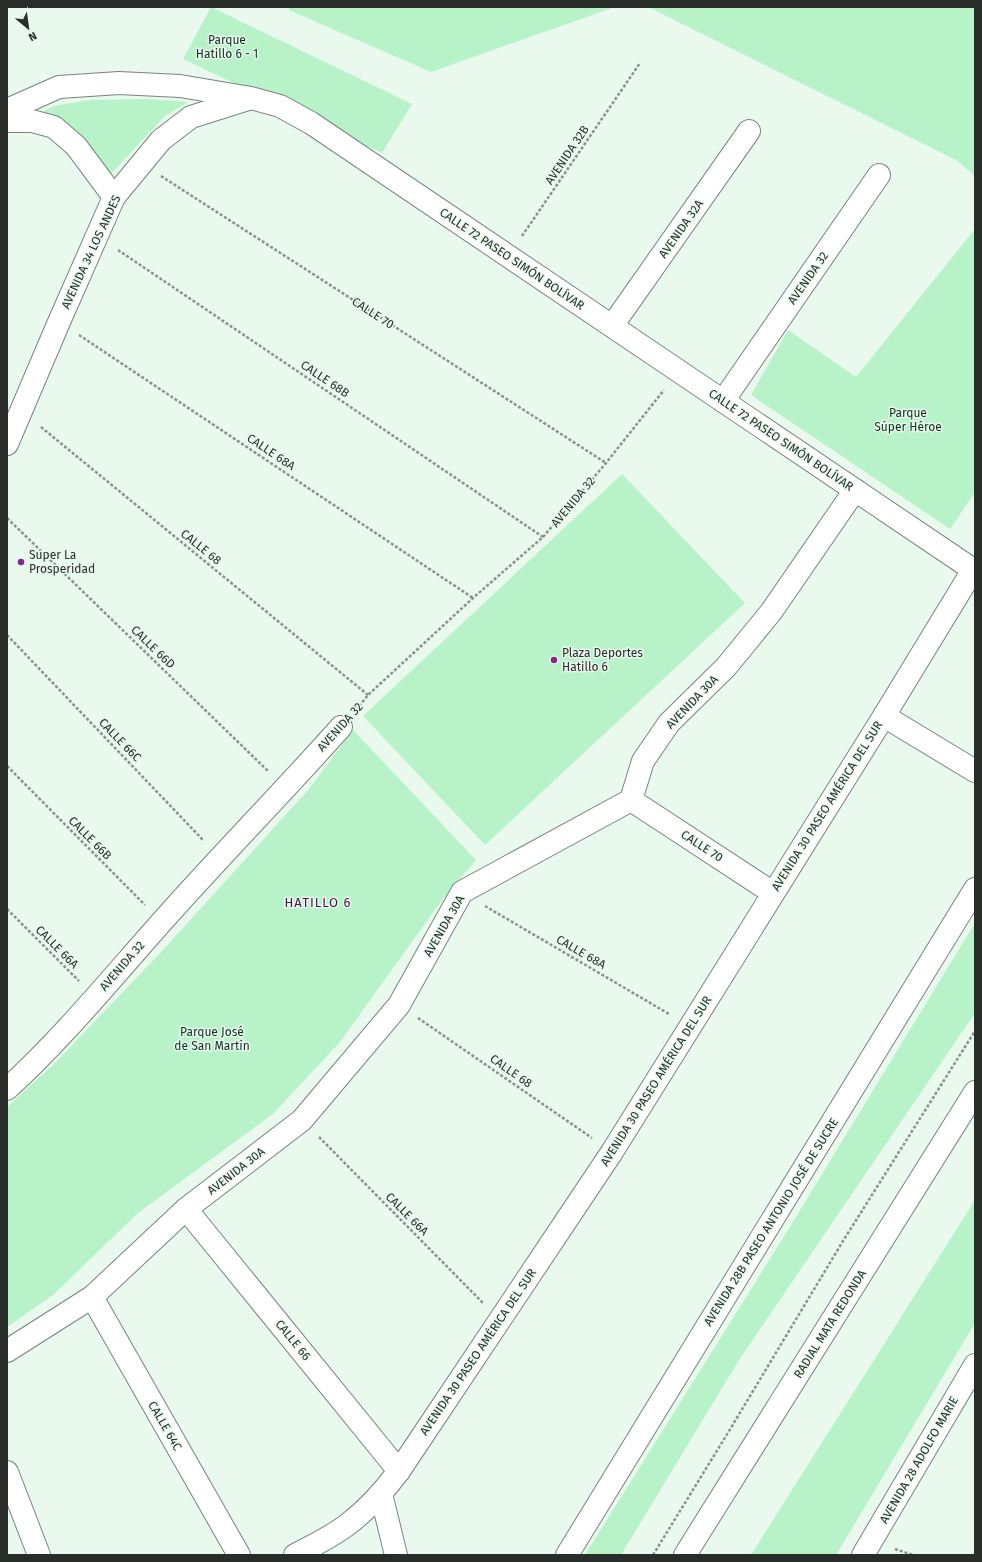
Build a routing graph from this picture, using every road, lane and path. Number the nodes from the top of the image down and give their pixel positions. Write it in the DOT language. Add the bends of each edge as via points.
graph roads {
  1 [pos="640,63"];
  2 [pos="251,98"];
  3 [pos="7,110"];
  4 [pos="7,121"];
  5 [pos="749,132"];
  6 [pos="141,163"];
  7 [pos="878,175"];
  8 [pos="114,197"];
  9 [pos="97,236"];
  10 [pos="509,257"];
  11 [pos="59,322"];
  12 [pos="612,326"];
  13 [pos="679,371"];
  14 [pos="723,401"];
  15 [pos="22,412"];
  16 [pos="7,444"];
  17 [pos="606,463"];
  18 [pos="855,490"];
  19 [pos="7,518"];
  20 [pos="543,537"];
  21 [pos="974,570"];
  22 [pos="473,598"];
  23 [pos="7,635"];
  24 [pos="368,695"];
  25 [pos="884,716"];
  26 [pos="341,727"];
  27 [pos="7,766"];
  28 [pos="975,771"];
  29 [pos="286,788"];
  30 [pos="631,800"];
  31 [pos="220,857"];
  32 [pos="975,889"];
  33 [pos="462,892"];
  34 [pos="773,892"];
  35 [pos="7,909"];
  36 [pos="161,922"];
  37 [pos="95,997"];
  38 [pos="399,1005"];
  39 [pos="690,1026"];
  40 [pos="975,1031"];
  41 [pos="7,1089"];
  42 [pos="975,1092"];
  43 [pos="302,1120"];
  44 [pos="612,1152"];
  45 [pos="186,1210"];
  46 [pos="92,1298"];
  47 [pos="500,1320"];
  48 [pos="7,1351"];
  49 [pos="975,1365"];
  50 [pos="399,1471"];
  51 [pos="7,1472"];
  52 [pos="381,1494"];
  53 [pos="39,1555"];
  54 [pos="239,1555"];
  55 [pos="295,1555"];
  56 [pos="396,1555"];
  57 [pos="567,1555"];
  58 [pos="653,1555"];
  59 [pos="685,1555"];
  60 [pos="863,1555"];
  1 -- 10 [label="path, AVENIDA 32B"];
  2 -- 3 [label="street, CALLE 72 PASEO SIMÓN BOLÍVAR" via="180,86 119,83 59,87"];
  2 -- 6 [label="street, AVENIDA 34 LOS ANDES" via="191,117 161,140"];
  2 -- 10 [label="street, CALLE 72 PASEO SIMÓN BOLÍVAR" via="280,106 311,123"];
  4 -- 8 [label="street" via="32,121 54,127 76,146"];
  5 -- 12 [label="street, AVENIDA 32A"];
  6 -- 8 [label="street, AVENIDA 34 LOS ANDES"];
  6 -- 17 [label="path, CALLE 70"];
  7 -- 14 [label="street, AVENIDA 32"];
  8 -- 9 [label="street, AVENIDA 34 LOS ANDES"];
  9 -- 11 [label="street, AVENIDA 34 LOS ANDES"];
  9 -- 20 [label="path, CALLE 68B"];
  10 -- 12 [label="street, CALLE 72 PASEO SIMÓN BOLÍVAR"];
  11 -- 15 [label="street, AVENIDA 34 LOS ANDES"];
  11 -- 22 [label="path, CALLE 68A"];
  12 -- 13 [label="street, CALLE 72 PASEO SIMÓN BOLÍVAR"];
  13 -- 14 [label="street, CALLE 72 PASEO SIMÓN BOLÍVAR"];
  13 -- 17 [label="path, AVENIDA 32"];
  14 -- 18 [label="street, CALLE 72 PASEO SIMÓN BOLÍVAR"];
  15 -- 16 [label="street, AVENIDA 34 LOS ANDES"];
  15 -- 24 [label="path, CALLE 68"];
  17 -- 20 [label="path, AVENIDA 32"];
  18 -- 21 [label="street, CALLE 72 PASEO SIMÓN BOLÍVAR"];
  18 -- 30 [label="street, AVENIDA 30A" via="771,612 726,667 670,723 643,761"];
  19 -- 29 [label="path, CALLE 66D"];
  20 -- 22 [label="path, AVENIDA 32"];
  21 -- 25 [label="street, AVENIDA 30 PASEO AMÉRICA DEL SUR"];
  22 -- 24 [label="path, AVENIDA 32"];
  23 -- 31 [label="path, CALLE 66C"];
  24 -- 26 [label="path, AVENIDA 32"];
  25 -- 28 [label="street"];
  25 -- 34 [label="street, AVENIDA 30 PASEO AMÉRICA DEL SUR"];
  26 -- 29 [label="street, AVENIDA 32"];
  27 -- 36 [label="path, CALLE 66B"];
  29 -- 31 [label="street, AVENIDA 32"];
  30 -- 33 [label="street, AVENIDA 30A"];
  30 -- 34 [label="street, CALLE 70"];
  31 -- 36 [label="street, AVENIDA 32"];
  32 -- 57 [label="street, AVENIDA 28B PASEO ANTONIO JOSÉ DE SUCRE"];
  33 -- 38 [label="street, AVENIDA 30A"];
  33 -- 39 [label="path, CALLE 68A"];
  34 -- 39 [label="street, AVENIDA 30 PASEO AMÉRICA DEL SUR"];
  35 -- 37 [label="path, CALLE 66A"];
  36 -- 37 [label="street, AVENIDA 32"];
  37 -- 41 [label="street, AVENIDA 32"];
  38 -- 43 [label="street, AVENIDA 30A"];
  38 -- 44 [label="path, CALLE 68"];
  39 -- 44 [label="street, AVENIDA 30 PASEO AMÉRICA DEL SUR"];
  40 -- 58 [label="path" via="843,1241"];
  42 -- 59 [label="street, RADIAL MATA REDONDA"];
  43 -- 45 [label="street, AVENIDA 30A"];
  43 -- 47 [label="path, CALLE 66A"];
  44 -- 47 [label="street, AVENIDA 30 PASEO AMÉRICA DEL SUR"];
  45 -- 46 [label="street, AVENIDA 30A"];
  45 -- 50 [label="street, CALLE 66"];
  46 -- 48 [label="street, AVENIDA 30A"];
  46 -- 54 [label="street, CALLE 64C"];
  47 -- 50 [label="street, AVENIDA 30 PASEO AMÉRICA DEL SUR"];
  49 -- 60 [label="street, AVENIDA 28 ADOLFO MARIE"];
  50 -- 52 [label="street, AVENIDA 30 PASEO AMÉRICA DEL SUR"];
  51 -- 53 [label="street"];
  52 -- 55 [label="street, AVENIDA 30 PASEO AMÉRICA DEL SUR" via="347,1525"];
  52 -- 56 [label="street"];
}
